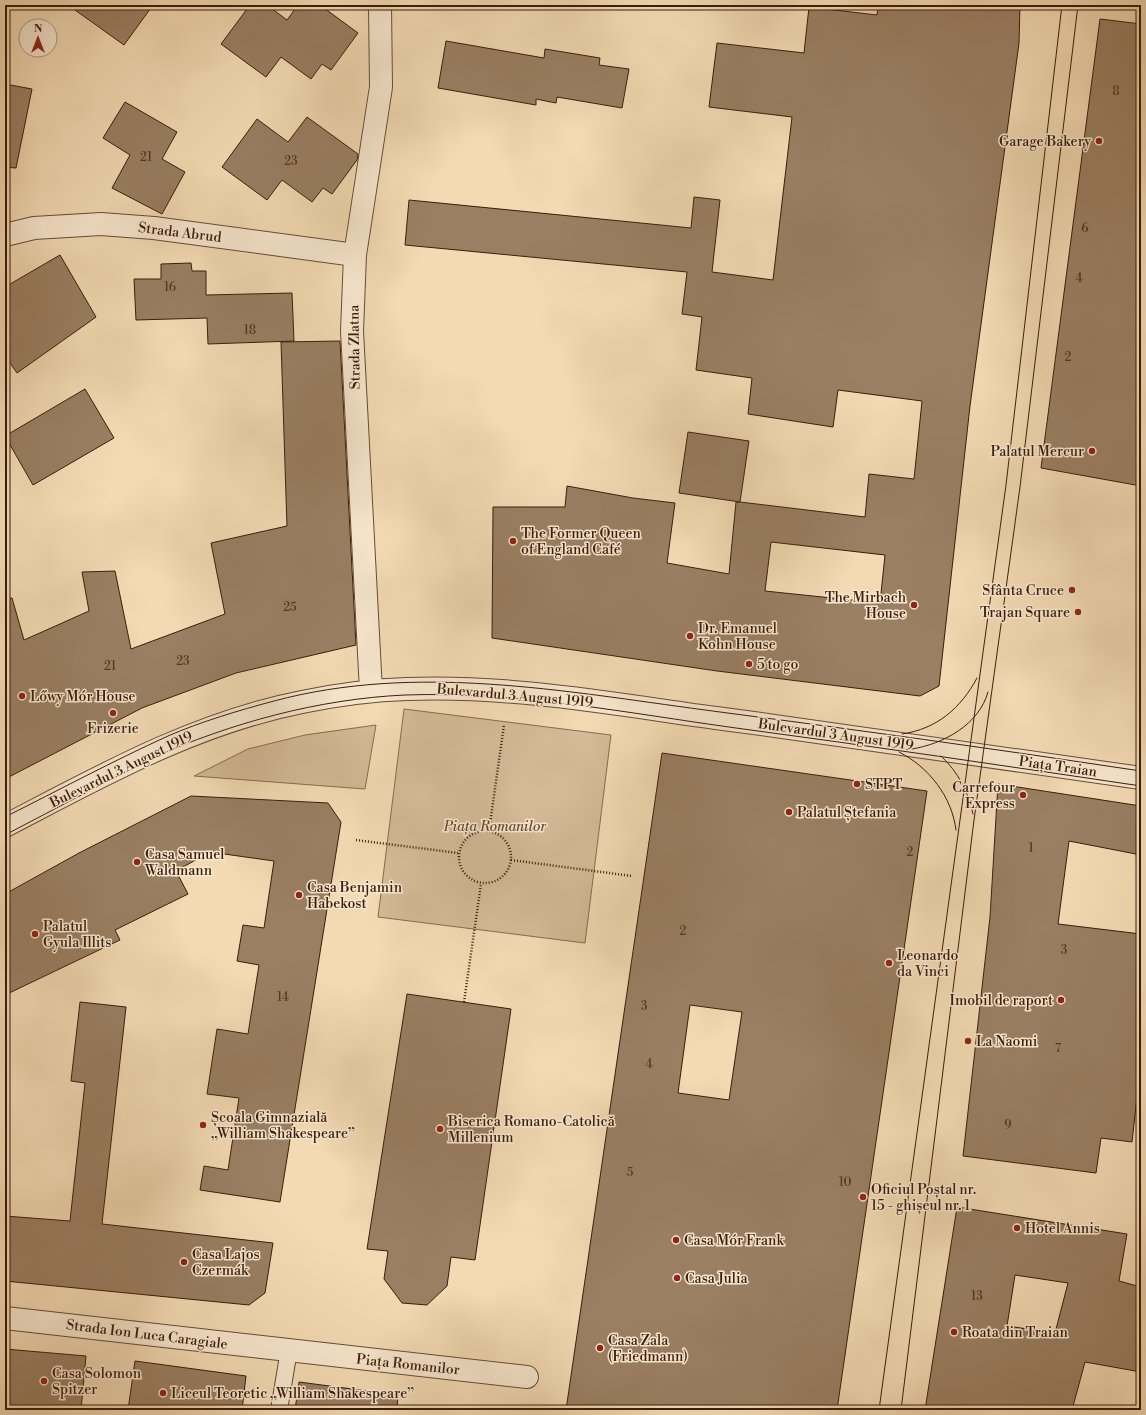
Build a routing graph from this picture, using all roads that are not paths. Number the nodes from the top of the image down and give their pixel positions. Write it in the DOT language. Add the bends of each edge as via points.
graph roads {
  1 [pos="380,5"];
  2 [pos="5,235"];
  3 [pos="355,255"];
  4 [pos="372,691"];
  5 [pos="976,754"];
  6 [pos="1141,778"];
  7 [pos="5,826"];
  8 [pos="5,1318"];
  9 [pos="289,1350"];
  10 [pos="527,1377"];
  11 [pos="279,1410"];
  1 -- 3 [label="street, Strada Zlatna" via="381,87"];
  2 -- 3 [label="street, Strada Abrud" via="34,228 101,224 154,228"];
  3 -- 4 [label="street, Strada Zlatna" via="352,331"];
  4 -- 5 [label="street, Bulevardul 3 August 1919" via="441,688 507,692"];
  4 -- 7 [label="street, Bulevardul 3 August 1919" via="276,708 174,741"];
  5 -- 6 [label="street, Piața Traian"];
  8 -- 9 [label="street, Strada Ion Luca Caragiale"];
  9 -- 10 [label="street, Piața Romanilor"];
  9 -- 11 [label="lane"];
}
